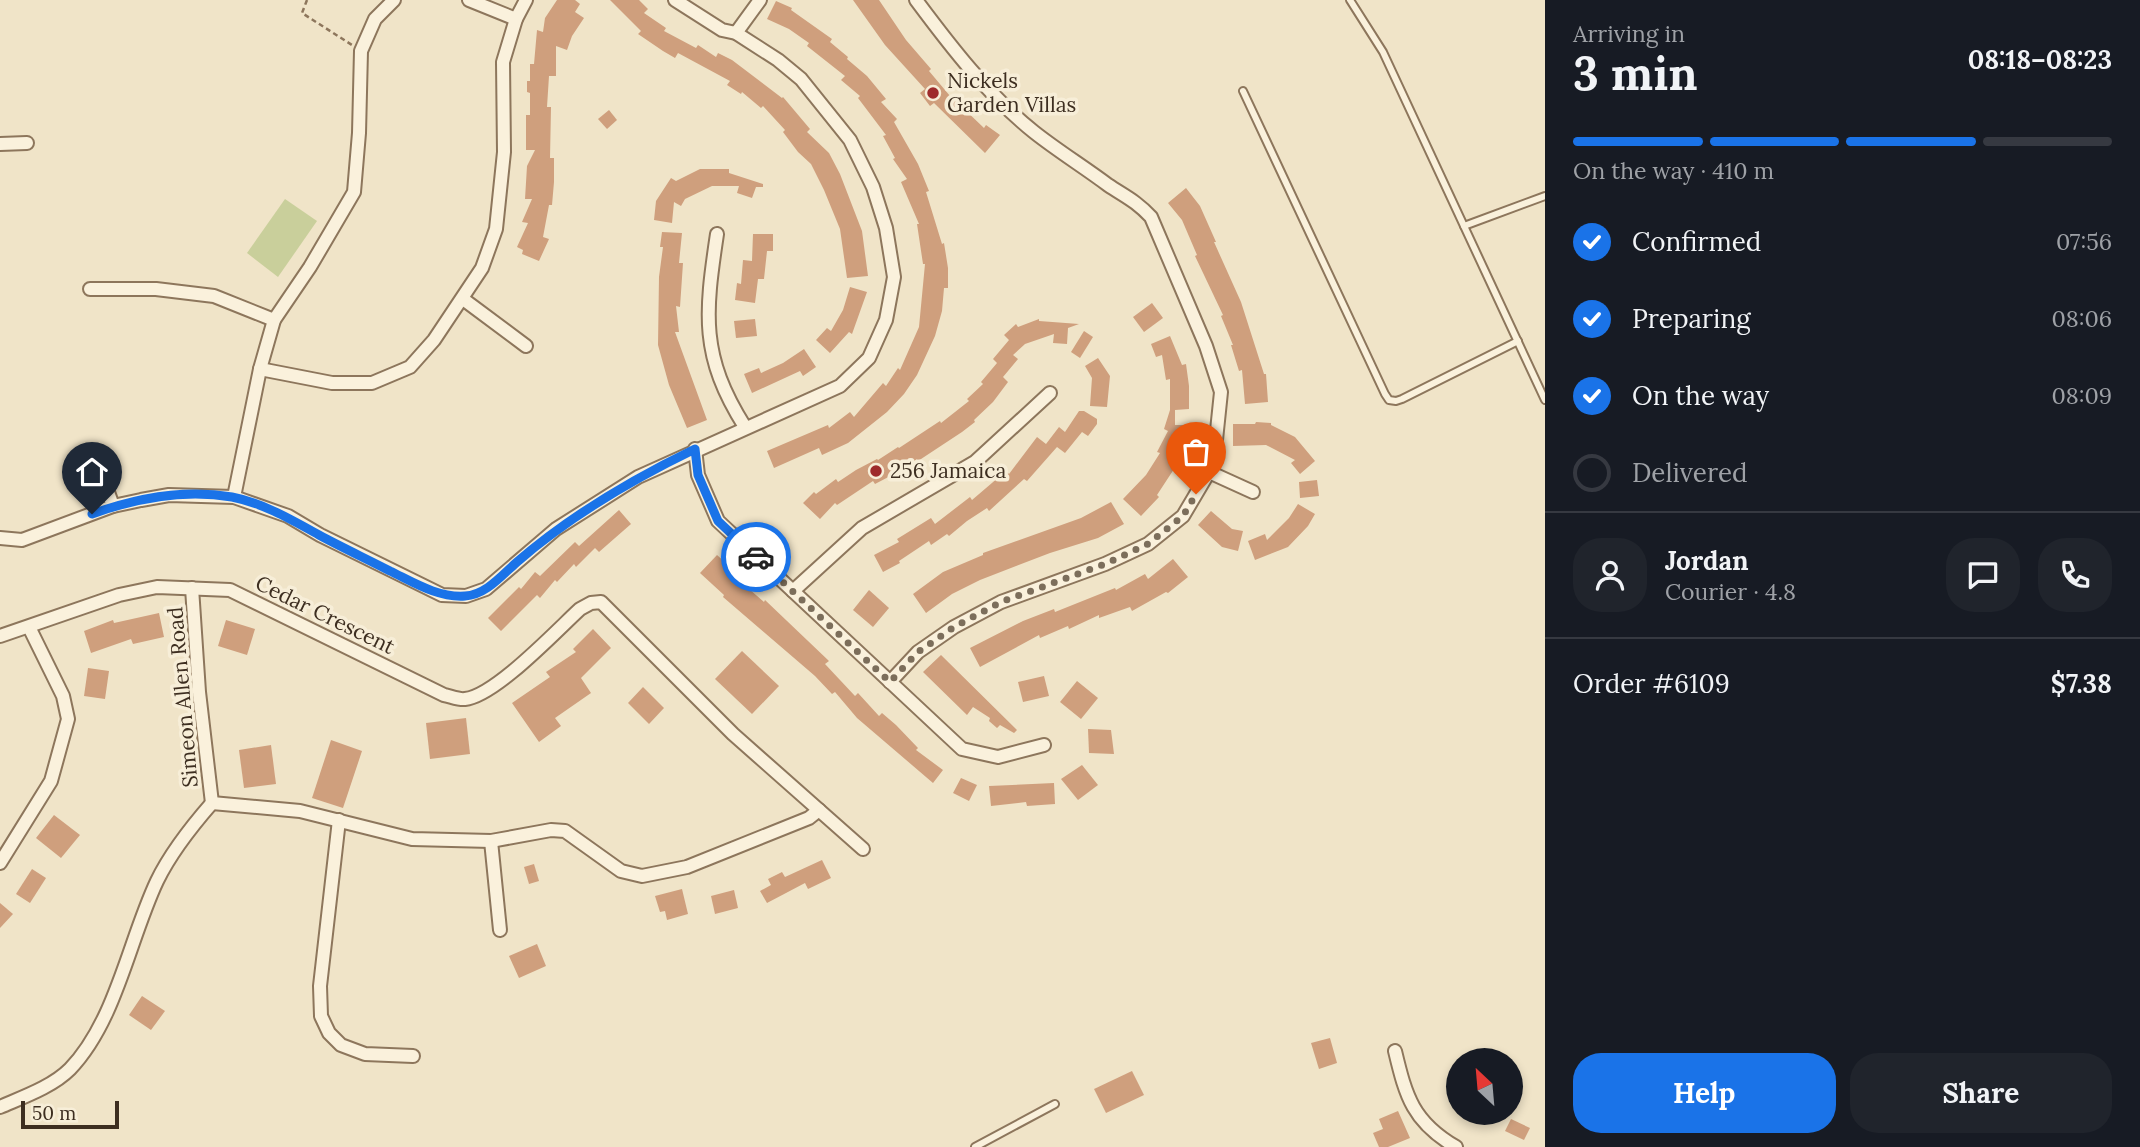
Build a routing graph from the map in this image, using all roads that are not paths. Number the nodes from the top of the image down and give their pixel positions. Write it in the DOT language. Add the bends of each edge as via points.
graph roads {
  1 [pos="394,0"];
  2 [pos="469,0"];
  3 [pos="526,0"];
  4 [pos="675,0"];
  5 [pos="760,0"];
  6 [pos="916,0"];
  7 [pos="1350,0"];
  8 [pos="516,19"];
  9 [pos="736,33"];
  10 [pos="1243,91"];
  11 [pos="27,143"];
  12 [pos="0,144"];
  13 [pos="1545,196"];
  14 [pos="1464,226"];
  15 [pos="717,234"];
  16 [pos="90,289"];
  17 [pos="463,299"];
  18 [pos="274,320"];
  19 [pos="1518,341"];
  20 [pos="526,346"];
  21 [pos="260,369"];
  22 [pos="1050,393"];
  23 [pos="1545,400"];
  24 [pos="745,427"];
  25 [pos="695,449"];
  26 [pos="94,453"];
  27 [pos="1209,472"];
  28 [pos="1253,492"];
  29 [pos="234,497"];
  30 [pos="113,506"];
  31 [pos="0,538"];
  32 [pos="192,588"];
  33 [pos="793,591"];
  34 [pos="29,627"];
  35 [pos="0,636"];
  36 [pos="890,682"];
  37 [pos="1044,745"];
  38 [pos="212,803"];
  39 [pos="819,810"];
  40 [pos="339,820"];
  41 [pos="491,841"];
  42 [pos="863,849"];
  43 [pos="0,863"];
  44 [pos="500,930"];
  45 [pos="1395,1051"];
  46 [pos="413,1056"];
  47 [pos="1055,1104"];
  48 [pos="0,1107"];
  49 [pos="975,1147"];
  50 [pos="1456,1147"];
  1 -- 18 [label="street" via="375,19 361,51 354,191"];
  2 -- 8 [label="street"];
  3 -- 8 [label="street"];
  4 -- 9 [label="street" via="722,30"];
  5 -- 9 [label="street"];
  6 -- 27 [label="street" via="1001,102 1034,132 1135,200 1150,217 1221,392"];
  7 -- 14 [label="lane" via="1383,52"];
  8 -- 17 [label="street" via="503,62 501,203 482,268"];
  9 -- 24 [label="street" via="801,79 850,139 873,187 894,277 886,320 869,358 840,386"];
  10 -- 19 [label="lane" via="1390,400 1402,399"];
  11 -- 12 [label="street"];
  13 -- 14 [label="lane"];
  14 -- 19 [label="lane"];
  15 -- 24 [label="street" via="709,286 712,356 727,399"];
  16 -- 18 [label="street" via="156,289 214,296"];
  17 -- 20 [label="street"];
  17 -- 21 [label="street" via="410,367 372,383 332,383"];
  18 -- 21 [label="street"];
  19 -- 23 [label="lane"];
  21 -- 29 [label="street"];
  22 -- 33 [label="street" via="975,463 862,528"];
  24 -- 25 [label="street"];
  25 -- 29 [label="street" via="593,505 556,529 486,589 466,596 442,595 288,516"];
  25 -- 33 [label="street" via="698,475 718,521"];
  26 -- 30 [label="street"];
  27 -- 28 [label="street"];
  27 -- 36 [label="street" via="1183,516 1148,544 1001,602 954,627 918,652"];
  29 -- 30 [label="street" via="169,495"];
  30 -- 31 [label="street" via="22,540"];
  32 -- 34 [label="street, Cedar Crescent" via="157,587 119,595"];
  32 -- 38 [label="street, Simeon Allen Road"];
  32 -- 39 [label="street, Cedar Crescent" via="230,590 444,695 464,699 514,672 580,610 601,602 733,734"];
  33 -- 36 [label="street"];
  34 -- 35 [label="street, Cedar Crescent"];
  34 -- 43 [label="street" via="63,696 68,719 51,781"];
  36 -- 37 [label="street" via="962,749 998,757"];
  38 -- 40 [label="street" via="300,811"];
  38 -- 48 [label="street" via="186,833 158,881 93,1038 69,1070 38,1091"];
  39 -- 41 [label="street" via="687,867 642,876 621,871 565,831"];
  39 -- 42 [label="street"];
  40 -- 41 [label="street" via="412,839"];
  40 -- 46 [label="street" via="320,986 321,1016 341,1045 365,1054"];
  41 -- 44 [label="street"];
  45 -- 50 [label="street" via="1416,1113 1434,1134"];
  47 -- 49 [label="lane"];
}
